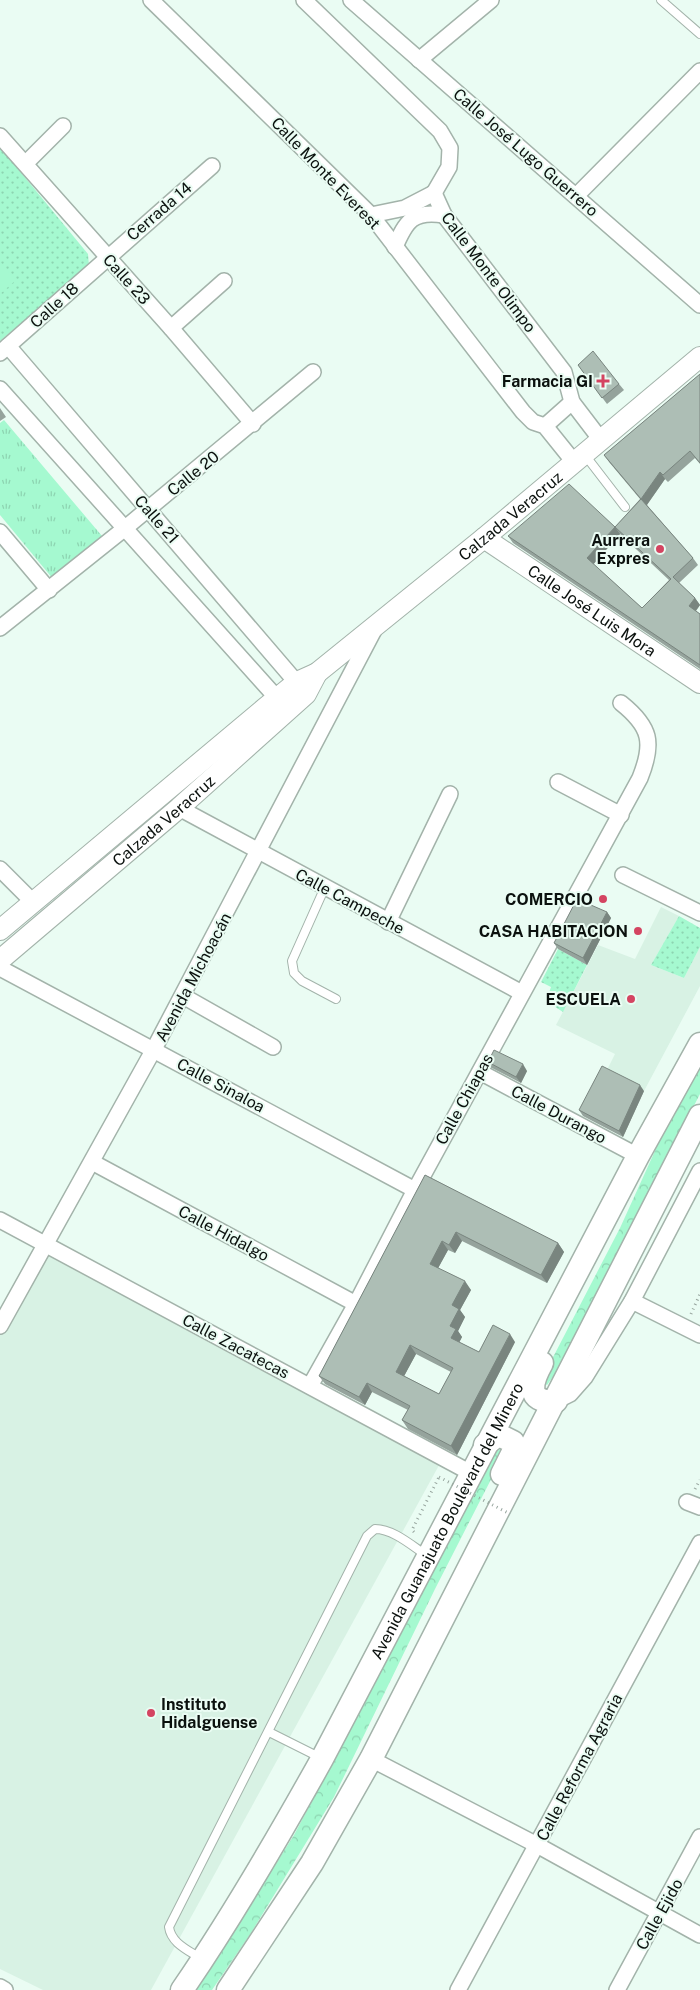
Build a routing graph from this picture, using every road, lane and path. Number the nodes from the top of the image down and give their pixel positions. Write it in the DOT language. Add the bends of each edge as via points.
graph roads {
  1 [pos="152,0"];
  2 [pos="304,0"];
  3 [pos="351,0"];
  4 [pos="491,0"];
  5 [pos="660,0"];
  6 [pos="700,34"];
  7 [pos="419,60"];
  8 [pos="700,71"];
  9 [pos="63,126"];
  10 [pos="0,136"];
  11 [pos="26,163"];
  12 [pos="212,166"];
  13 [pos="434,193"];
  14 [pos="576,196"];
  15 [pos="444,215"];
  16 [pos="371,216"];
  17 [pos="395,247"];
  18 [pos="107,257"];
  19 [pos="224,282"];
  20 [pos="700,305"];
  21 [pos="171,328"];
  22 [pos="4,349"];
  23 [pos="700,357"];
  24 [pos="314,372"];
  25 [pos="0,389"];
  26 [pos="572,402"];
  27 [pos="253,424"];
  28 [pos="545,426"];
  29 [pos="601,440"];
  30 [pos="579,458"];
  31 [pos="624,507"];
  32 [pos="148,509"];
  33 [pos="124,529"];
  34 [pos="0,532"];
  35 [pos="484,538"];
  36 [pos="49,590"];
  37 [pos="377,624"];
  38 [pos="0,628"];
  39 [pos="700,683"];
  40 [pos="301,688"];
  41 [pos="621,703"];
  42 [pos="282,704"];
  43 [pos="558,782"];
  44 [pos="450,794"];
  45 [pos="179,808"];
  46 [pos="621,815"];
  47 [pos="259,852"];
  48 [pos="0,869"];
  49 [pos="623,875"];
  50 [pos="324,887"];
  51 [pos="33,902"];
  52 [pos="700,913"];
  53 [pos="388,922"];
  54 [pos="0,930"];
  55 [pos="0,960"];
  56 [pos="0,968"];
  57 [pos="522,992"];
  58 [pos="182,996"];
  59 [pos="336,999"];
  60 [pos="700,1044"];
  61 [pos="274,1047"];
  62 [pos="154,1049"];
  63 [pos="480,1072"];
  64 [pos="700,1116"];
  65 [pos="638,1156"];
  66 [pos="92,1162"];
  67 [pos="700,1171"];
  68 [pos="624,1182"];
  69 [pos="415,1190"];
  70 [pos="0,1220"];
  71 [pos="45,1244"];
  72 [pos="700,1294"];
  73 [pos="632,1301"];
  74 [pos="356,1304"];
  75 [pos="0,1326"];
  76 [pos="685,1327"];
  77 [pos="700,1335"];
  78 [pos="310,1386"];
  79 [pos="556,1400"];
  80 [pos="485,1446"];
  81 [pos="471,1473"];
  82 [pos="510,1514"];
  83 [pos="412,1530"];
  84 [pos="700,1543"];
  85 [pos="428,1556"];
  86 [pos="417,1666"];
  87 [pos="269,1732"];
  88 [pos="322,1759"];
  89 [pos="371,1759"];
  90 [pos="700,1837"];
  91 [pos="537,1845"];
  92 [pos="659,1913"];
  93 [pos="700,1935"];
  94 [pos="203,1960"];
  95 [pos="0,1987"];
  96 [pos="5,1990"];
  97 [pos="182,1990"];
  98 [pos="228,1990"];
  99 [pos="458,1990"];
  100 [pos="617,1990"];
  1 -- 16 [label="street, Calle Monte Everest"];
  2 -- 13 [label="street, Calle Monte Olimpo" via="440,131 450,148 449,166"];
  3 -- 7 [label="street, Calle José Lugo Guerrero"];
  4 -- 7 [label="street"];
  5 -- 6 [label="lane"];
  7 -- 14 [label="street, Calle José Lugo Guerrero"];
  8 -- 14 [label="street"];
  9 -- 11 [label="street"];
  10 -- 11 [label="street, Calle 23"];
  11 -- 18 [label="street, Calle 23"];
  12 -- 18 [label="street, Cerrada 14"];
  13 -- 15 [label="street, Calle Monte Olimpo"];
  13 -- 16 [label="street" via="405,208"];
  14 -- 20 [label="street, Calle José Lugo Guerrero"];
  15 -- 17 [label="street" via="420,214 410,219"];
  15 -- 26 [label="street, Calle Monte Olimpo" via="564,372"];
  16 -- 17 [label="street, Calle Monte Everest"];
  17 -- 28 [label="street, Calle Monte Everest" via="522,412 533,422"];
  18 -- 21 [label="street, Calle 23"];
  18 -- 22 [label="street, Calle 18"];
  19 -- 21 [label="street"];
  21 -- 27 [label="street, Calle 23"];
  22 -- 32 [label="street, Calle 21"];
  23 -- 29 [label="street, Calzada Veracruz"];
  24 -- 27 [label="street, Calle 20"];
  25 -- 33 [label="street, Calle 21"];
  26 -- 28 [label="street"];
  26 -- 29 [label="street, Calle Monte Olimpo"];
  27 -- 32 [label="street, Calle 20"];
  28 -- 30 [label="street, Calle Monte Everest"];
  29 -- 30 [label="street, Calzada Veracruz"];
  30 -- 31 [label="lane"];
  30 -- 35 [label="street, Calzada Veracruz"];
  32 -- 33 [label="street, Calle 20"];
  32 -- 40 [label="street, Calle 21"];
  33 -- 36 [label="street, Calle 20"];
  33 -- 42 [label="street, Calle 21"];
  34 -- 36 [label="street"];
  35 -- 37 [label="street, Calzada Veracruz"];
  35 -- 39 [label="street, Calle José Luis Mora"];
  36 -- 38 [label="street, Calle 20"];
  37 -- 40 [label="street, Calzada Veracruz"];
  37 -- 47 [label="street, Avenida Michoacán"];
  40 -- 42 [label="street, Calzada Veracruz"];
  41 -- 46 [label="street, Calle Chiapas" via="645,728 649,741 648,758"];
  42 -- 45 [label="street, Calzada Veracruz"];
  42 -- 51 [label="street, Calzada Veracruz"];
  43 -- 46 [label="street"];
  44 -- 53 [label="street"];
  45 -- 47 [label="street, Calle Campeche"];
  45 -- 55 [label="street, Calzada Veracruz"];
  46 -- 57 [label="street, Calle Chiapas"];
  47 -- 50 [label="street, Calle Campeche"];
  47 -- 58 [label="street, Avenida Michoacán"];
  48 -- 51 [label="street"];
  49 -- 52 [label="street"];
  50 -- 53 [label="street, Calle Campeche"];
  50 -- 59 [label="lane" via="292,961 294,973 302,981"];
  51 -- 54 [label="street, Calzada Veracruz"];
  53 -- 57 [label="street, Calle Campeche"];
  56 -- 62 [label="street, Calle Sinaloa"];
  57 -- 63 [label="street, Calle Chiapas"];
  58 -- 61 [label="street"];
  58 -- 62 [label="street, Avenida Michoacán"];
  60 -- 65 [label="main road, Avenida Guanajuato Boulevard del Minero"];
  62 -- 66 [label="street, Avenida Michoacán"];
  62 -- 69 [label="street, Calle Sinaloa"];
  63 -- 65 [label="street, Calle Durango"];
  63 -- 69 [label="street, Calle Chiapas"];
  64 -- 79 [label="main road"];
  65 -- 68 [label="main road, Avenida Guanajuato Boulevard del Minero"];
  66 -- 71 [label="street, Avenida Michoacán"];
  66 -- 74 [label="street, Calle Hidalgo"];
  67 -- 73 [label="street"];
  68 -- 79 [label="main road" via="602,1246 533,1380 536,1396 546,1401"];
  68 -- 80 [label="main road, Avenida Guanajuato Boulevard del Minero"];
  69 -- 74 [label="street, Calle Chiapas"];
  70 -- 71 [label="street, Calle Zacatecas"];
  71 -- 75 [label="street, Avenida Michoacán"];
  71 -- 78 [label="street, Calle Zacatecas"];
  72 -- 76 [label="path"];
  73 -- 76 [label="street"];
  73 -- 79 [label="street" via="585,1377 570,1394"];
  74 -- 78 [label="street, Calle Chiapas"];
  76 -- 77 [label="street"];
  78 -- 81 [label="street, Calle Zacatecas"];
  79 -- 86 [label="main road"];
  80 -- 81 [label="main road, Avenida Guanajuato Boulevard del Minero"];
  80 -- 86 [label="main road" via="502,1436 513,1442 514,1450 456,1564"];
  81 -- 85 [label="main road, Avenida Guanajuato Boulevard del Minero"];
  82 -- 83 [label="path, bridge" via="439,1477"];
  84 -- 91 [label="street, Calle Reforma Agraria"];
  85 -- 87 [label="lane" via="383,1529 375,1529 367,1536"];
  85 -- 88 [label="main road, Avenida Guanajuato Boulevard del Minero"];
  86 -- 89 [label="main road"];
  87 -- 88 [label="lane"];
  87 -- 94 [label="lane" via="169,1927 175,1940"];
  88 -- 94 [label="main road, Avenida Guanajuato Boulevard del Minero" via="278,1839"];
  89 -- 91 [label="street"];
  89 -- 98 [label="main road" via="312,1863"];
  90 -- 92 [label="street, Calle Ejido"];
  91 -- 92 [label="street"];
  91 -- 99 [label="street, Calle Reforma Agraria"];
  92 -- 93 [label="street"];
  92 -- 100 [label="street, Calle Ejido"];
  94 -- 97 [label="main road, Avenida Guanajuato Boulevard del Minero"];
  95 -- 96 [label="street"];
}
